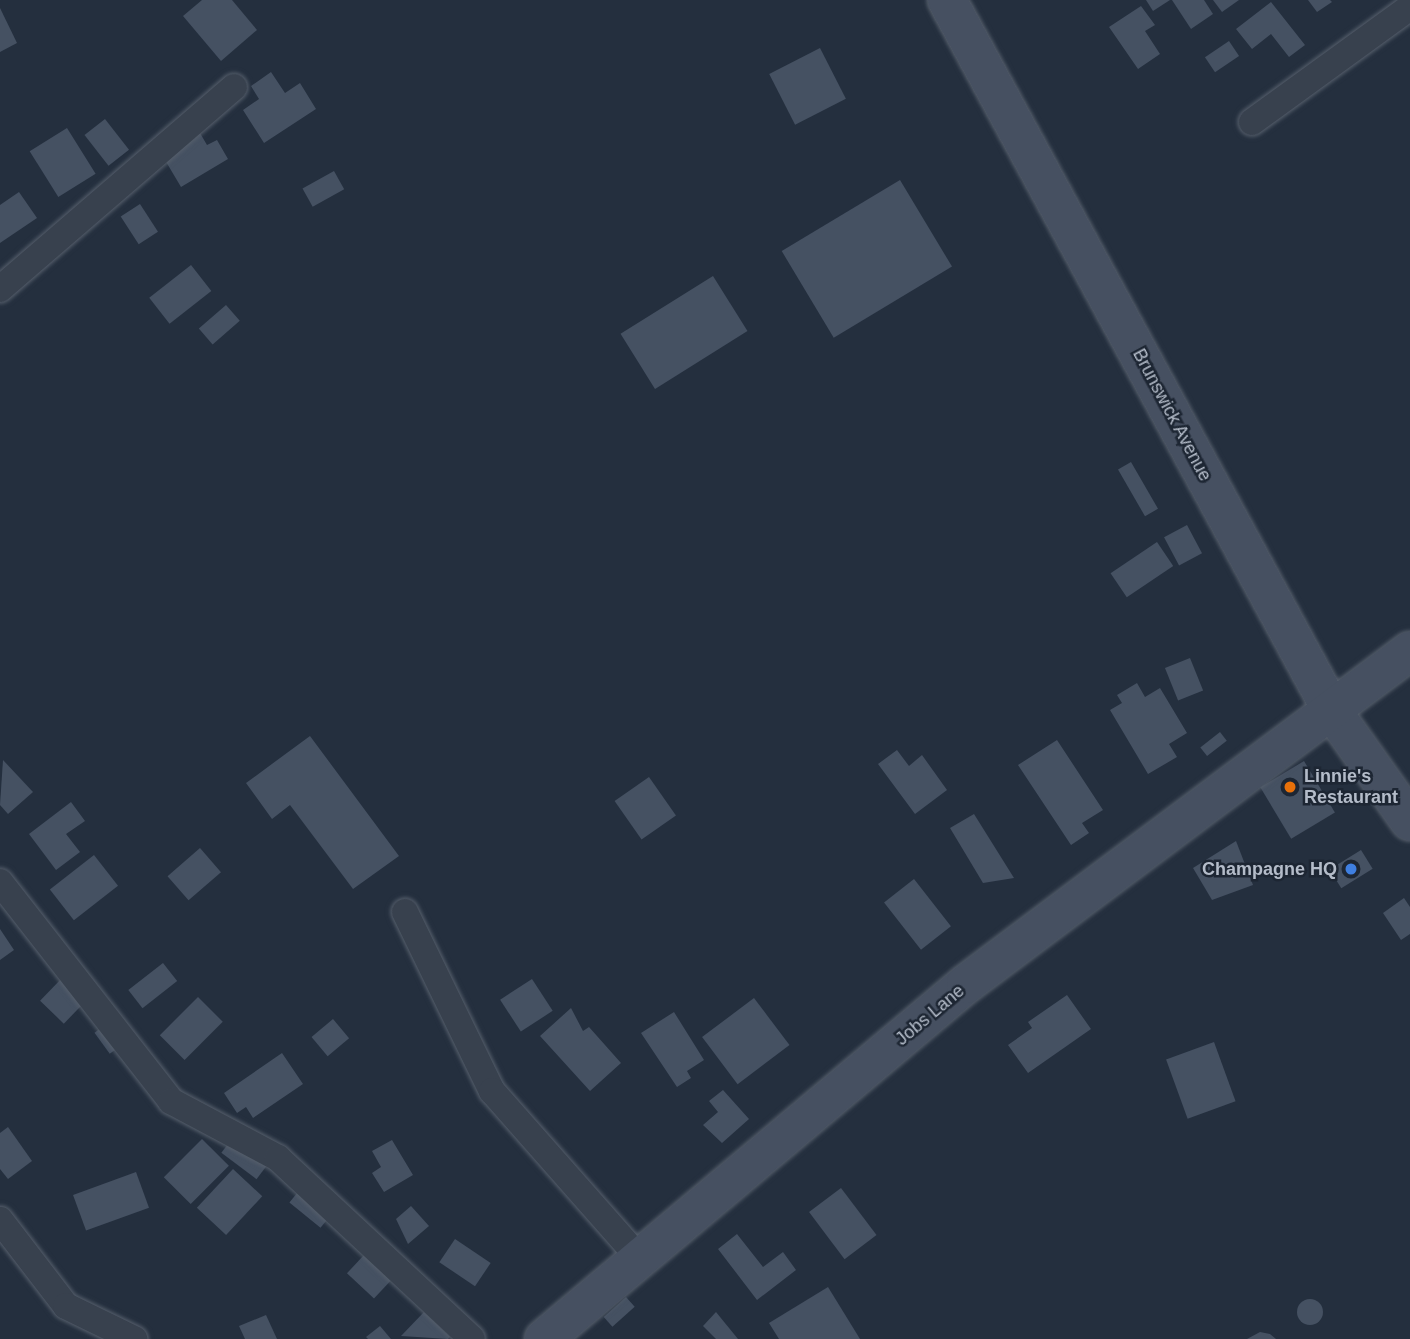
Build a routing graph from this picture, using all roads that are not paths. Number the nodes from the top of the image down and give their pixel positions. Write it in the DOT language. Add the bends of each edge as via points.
graph roads {
  1 [pos="947,0"];
  2 [pos="1410,7"];
  3 [pos="234,87"];
  4 [pos="1252,122"];
  5 [pos="0,289"];
  6 [pos="1410,651"];
  7 [pos="1332,711"];
  8 [pos="1410,821"];
  9 [pos="0,882"];
  10 [pos="405,912"];
  11 [pos="0,1220"];
  12 [pos="641,1260"];
  13 [pos="134,1339"];
  14 [pos="472,1339"];
  15 [pos="544,1339"];
  1 -- 7 [label="street, Brunswick Avenue"];
  2 -- 4 [label="street"];
  3 -- 5 [label="street"];
  6 -- 7 [label="street, Jobs Lane"];
  7 -- 8 [label="street, Brunswick Avenue"];
  7 -- 12 [label="street, Jobs Lane" via="966,984"];
  9 -- 14 [label="street" via="171,1101 278,1158"];
  10 -- 12 [label="street" via="492,1091"];
  11 -- 13 [label="street" via="66,1306"];
  12 -- 15 [label="street, Jobs Lane"];
}
